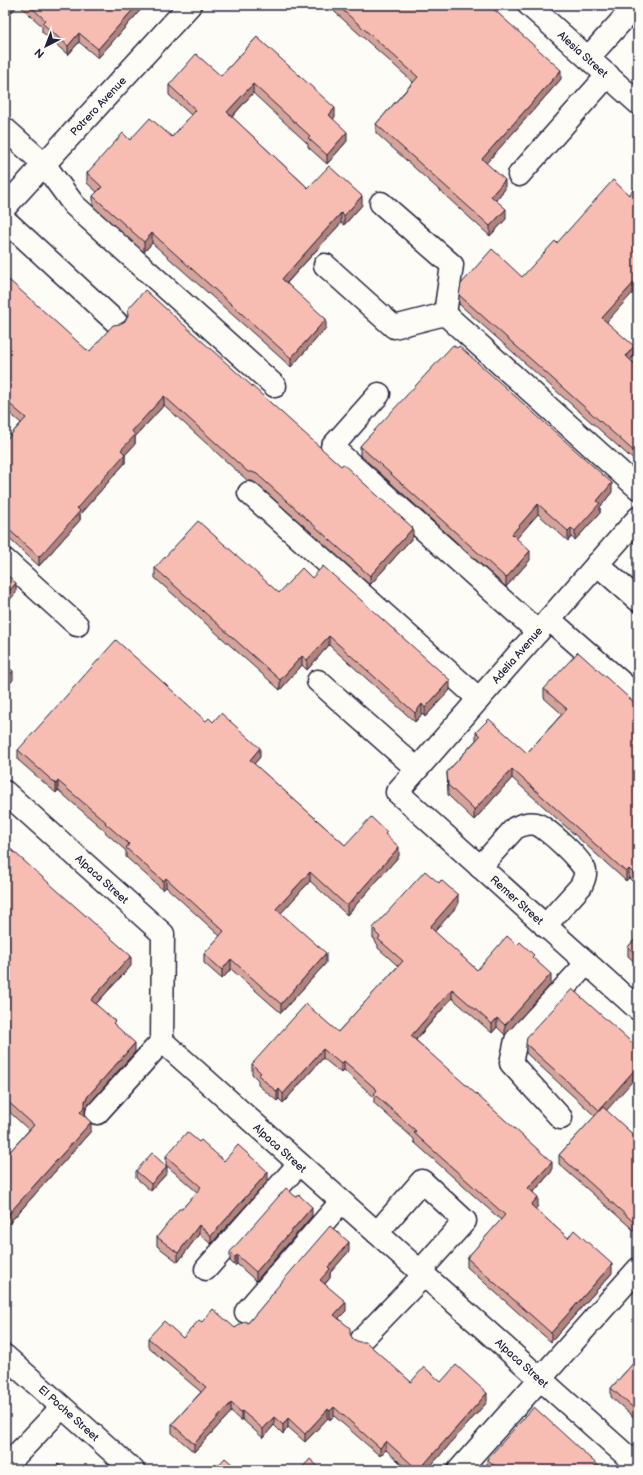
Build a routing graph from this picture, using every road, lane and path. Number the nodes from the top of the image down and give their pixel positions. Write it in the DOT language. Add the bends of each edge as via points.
graph roads {
  1 [pos="190,5"];
  2 [pos="529,5"];
  3 [pos="636,5"];
  4 [pos="588,58"];
  5 [pos="608,75"];
  6 [pos="638,103"];
  7 [pos="5,129"];
  8 [pos="44,164"];
  9 [pos="519,175"];
  10 [pos="381,203"];
  11 [pos="5,210"];
  12 [pos="325,265"];
  13 [pos="445,314"];
  14 [pos="116,322"];
  15 [pos="275,386"];
  16 [pos="379,394"];
  17 [pos="638,488"];
  18 [pos="248,493"];
  19 [pos="638,518"];
  20 [pos="5,560"];
  21 [pos="597,564"];
  22 [pos="638,600"];
  23 [pos="77,625"];
  24 [pos="543,626"];
  25 [pos="318,681"];
  26 [pos="638,697"];
  27 [pos="479,699"];
  28 [pos="417,769"];
  29 [pos="5,792"];
  30 [pos="397,792"];
  31 [pos="480,867"];
  32 [pos="545,926"];
  33 [pos="587,963"];
  34 [pos="638,1009"];
  35 [pos="162,1041"];
  36 [pos="97,1113"];
  37 [pos="561,1118"];
  38 [pos="299,1164"];
  39 [pos="341,1202"];
  40 [pos="377,1233"];
  41 [pos="206,1269"];
  42 [pos="638,1269"];
  43 [pos="422,1273"];
  44 [pos="246,1312"];
  45 [pos="362,1339"];
  46 [pos="5,1356"];
  47 [pos="541,1379"];
  48 [pos="62,1406"];
  49 [pos="638,1466"];
  50 [pos="5,1467"];
  51 [pos="133,1470"];
  52 [pos="460,1470"];
  1 -- 8 [label="street, Potrero Avenue"];
  2 -- 4 [label="street, Alesia Street"];
  3 -- 4 [label="street"];
  4 -- 5 [label="street, Alesia Street"];
  5 -- 6 [label="street, Alesia Street"];
  5 -- 9 [label="street"];
  7 -- 8 [label="street"];
  8 -- 11 [label="street, Potrero Avenue"];
  8 -- 15 [label="street" via="74,205"];
  10 -- 13 [label="street" via="452,265"];
  11 -- 14 [label="street"];
  12 -- 13 [label="street" via="394,327"];
  13 -- 17 [label="street"];
  16 -- 24 [label="street" via="332,447"];
  18 -- 27 [label="street"];
  19 -- 21 [label="street, Adelia Avenue"];
  20 -- 23 [label="street"];
  21 -- 22 [label="street"];
  21 -- 24 [label="street, Adelia Avenue"];
  24 -- 26 [label="street"];
  24 -- 27 [label="street, Adelia Avenue"];
  25 -- 28 [label="street"];
  27 -- 28 [label="street, Adelia Avenue"];
  28 -- 30 [label="street, Adelia Avenue"];
  29 -- 35 [label="street, Alpaca Street" via="163,934"];
  30 -- 31 [label="street, Remer Street"];
  31 -- 32 [label="street, Remer Street"];
  31 -- 32 [label="street" via="515,828 522,824 535,824 543,828 583,865 585,872 581,886"];
  32 -- 33 [label="street, Remer Street"];
  33 -- 34 [label="street, Remer Street"];
  33 -- 37 [label="street" via="516,1040 510,1063"];
  35 -- 36 [label="street"];
  35 -- 38 [label="street, Alpaca Street"];
  38 -- 39 [label="street, Alpaca Street"];
  38 -- 41 [label="street"];
  39 -- 40 [label="street, Alpaca Street"];
  39 -- 44 [label="street"];
  40 -- 43 [label="street, Alpaca Street"];
  40 -- 43 [label="street" via="422,1182 465,1221"];
  42 -- 47 [label="street"];
  43 -- 45 [label="street"];
  43 -- 47 [label="street, Alpaca Street"];
  46 -- 48 [label="street, El Poche Street"];
  47 -- 49 [label="street, Alpaca Street"];
  47 -- 52 [label="street"];
  48 -- 50 [label="street"];
  48 -- 51 [label="street, El Poche Street"];
}
